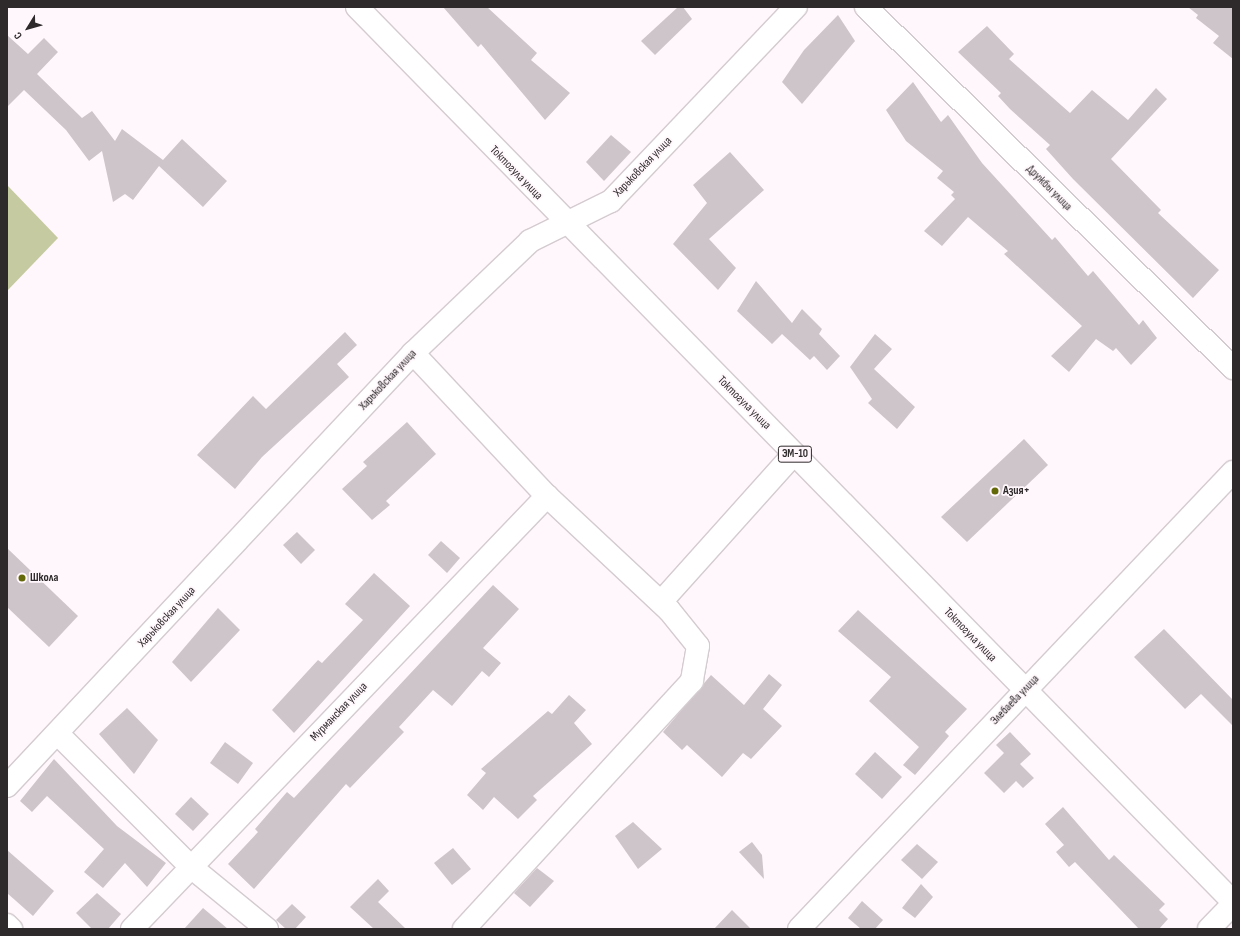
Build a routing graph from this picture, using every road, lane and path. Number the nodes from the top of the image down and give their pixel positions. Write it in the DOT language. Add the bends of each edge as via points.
graph roads {
  1 [pos="356,7"];
  2 [pos="795,7"];
  3 [pos="866,7"];
  4 [pos="564,222"];
  5 [pos="413,353"];
  6 [pos="1233,368"];
  7 [pos="794,454"];
  8 [pos="1233,472"];
  9 [pos="547,496"];
  10 [pos="661,602"];
  11 [pos="1024,691"];
  12 [pos="58,734"];
  13 [pos="7,786"];
  14 [pos="191,867"];
  15 [pos="1233,903"];
  16 [pos="7,925"];
  17 [pos="11,929"];
  18 [pos="132,929"];
  19 [pos="267,929"];
  20 [pos="464,929"];
  21 [pos="799,929"];
  22 [pos="1209,929"];
  1 -- 4 [label="main road, Токтогула улица / ЭМ-10"];
  2 -- 4 [label="main road, Харьковская улица" via="611,201"];
  3 -- 6 [label="main road, Дружбы улица"];
  4 -- 5 [label="main road, Харьковская улица" via="530,240"];
  4 -- 7 [label="main road, Токтогула улица / ЭМ-10"];
  5 -- 9 [label="main road"];
  5 -- 12 [label="main road, Харьковская улица"];
  7 -- 10 [label="main road"];
  7 -- 11 [label="main road, Токтогула улица / ЭМ-10"];
  8 -- 11 [label="main road, Элебаева улица"];
  9 -- 10 [label="main road"];
  9 -- 14 [label="main road, Мурманская улица"];
  10 -- 20 [label="main road" via="698,646 692,681"];
  11 -- 15 [label="main road, Токтогула улица / ЭМ-10"];
  11 -- 21 [label="main road, Элебаева улица"];
  12 -- 13 [label="main road, Харьковская улица"];
  12 -- 14 [label="main road"];
  14 -- 18 [label="main road, Мурманская улица"];
  14 -- 19 [label="main road"];
  15 -- 22 [label="main road"];
  16 -- 17 [label="main road"];
}
